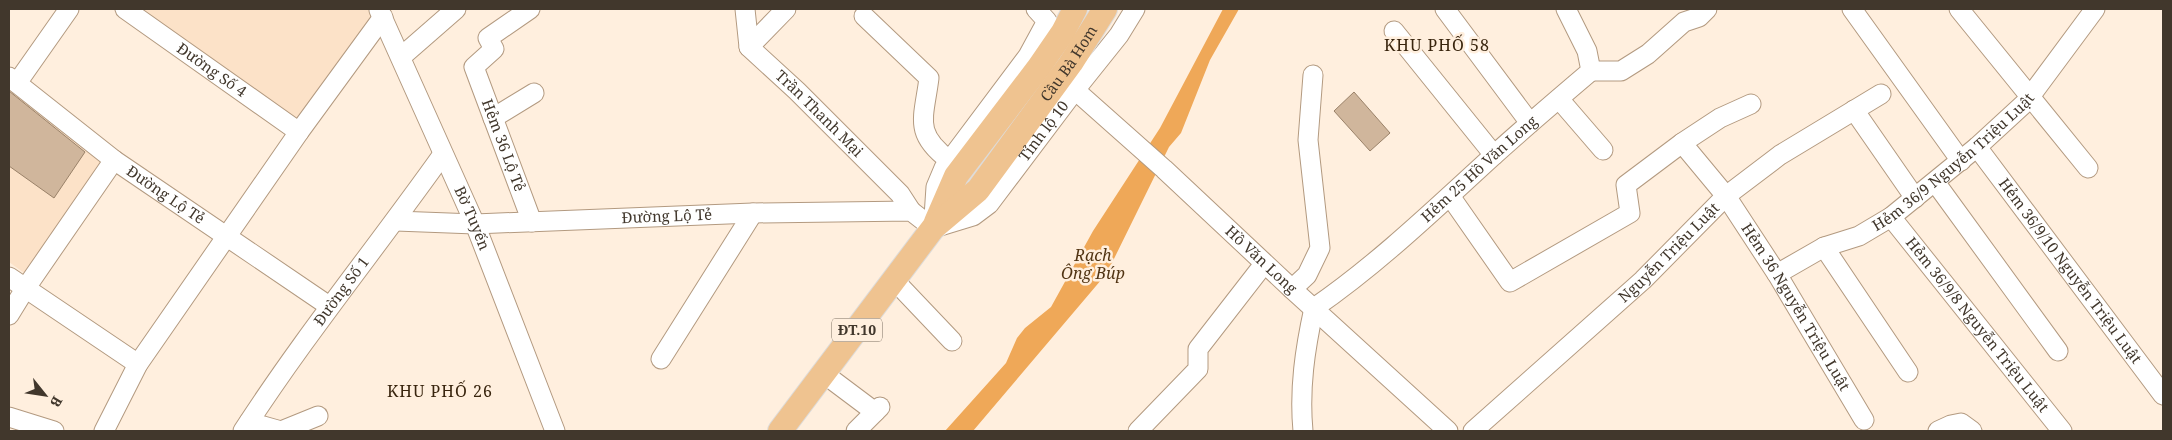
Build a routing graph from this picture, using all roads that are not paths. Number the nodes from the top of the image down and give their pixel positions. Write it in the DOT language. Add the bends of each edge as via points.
graph roads {
  1 [pos="69,9"];
  2 [pos="125,9"];
  3 [pos="456,9"];
  4 [pos="530,9"];
  5 [pos="745,9"];
  6 [pos="786,9"];
  7 [pos="1075,9"];
  8 [pos="1105,9"];
  9 [pos="1135,9"];
  10 [pos="1445,9"];
  11 [pos="1566,9"];
  12 [pos="1707,9"];
  13 [pos="1852,9"];
  14 [pos="1959,9"];
  15 [pos="2095,9"];
  16 [pos="381,13"];
  17 [pos="1041,15"];
  18 [pos="864,16"];
  19 [pos="1394,31"];
  20 [pos="749,47"];
  21 [pos="401,57"];
  22 [pos="1591,71"];
  23 [pos="1313,75"];
  24 [pos="13,80"];
  25 [pos="1075,90"];
  26 [pos="534,93"];
  27 [pos="1881,94"];
  28 [pos="2030,97"];
  29 [pos="1559,99"];
  30 [pos="1751,104"];
  31 [pos="1854,110"];
  32 [pos="493,118"];
  33 [pos="1530,123"];
  34 [pos="299,132"];
  35 [pos="1682,143"];
  36 [pos="1977,147"];
  37 [pos="1603,150"];
  38 [pos="443,154"];
  39 [pos="1494,155"];
  40 [pos="114,160"];
  41 [pos="1961,161"];
  42 [pos="953,168"];
  43 [pos="2088,168"];
  44 [pos="1934,182"];
  45 [pos="1450,196"];
  46 [pos="1726,196"];
  47 [pos="1915,198"];
  48 [pos="911,211"];
  49 [pos="753,213"];
  50 [pos="1891,217"];
  51 [pos="396,221"];
  52 [pos="532,222"];
  53 [pos="475,224"];
  54 [pos="933,228"];
  55 [pos="225,236"];
  56 [pos="1824,247"];
  57 [pos="1264,264"];
  58 [pos="1777,274"];
  59 [pos="9,277"];
  60 [pos="894,280"];
  61 [pos="25,288"];
  62 [pos="1292,289"];
  63 [pos="329,306"];
  64 [pos="1314,308"];
  65 [pos="9,316"];
  66 [pos="952,342"];
  67 [pos="2058,351"];
  68 [pos="661,360"];
  69 [pos="138,364"];
  70 [pos="1908,372"];
  71 [pos="823,374"];
  72 [pos="2163,395"];
  73 [pos="318,416"];
  74 [pos="9,417"];
  75 [pos="1864,420"];
  76 [pos="246,426"];
  77 [pos="1967,427"];
  78 [pos="54,431"];
  79 [pos="104,431"];
  80 [pos="555,431"];
  81 [pos="780,431"];
  82 [pos="856,431"];
  83 [pos="1139,431"];
  84 [pos="1303,431"];
  85 [pos="1448,431"];
  86 [pos="1473,431"];
  87 [pos="1938,431"];
  88 [pos="2062,431"];
  1 -- 24 [label="street"];
  2 -- 34 [label="street, Đường Số 4"];
  3 -- 21 [label="street"];
  4 -- 32 [label="street, Hẻm 36 Lộ Tẻ" via="488,38 494,49 474,67"];
  5 -- 20 [label="street"];
  6 -- 20 [label="street"];
  7 -- 42 [label="main road, Cầu Bà Hom / ĐT.10" via="1051,50"];
  8 -- 54 [label="main road, Cầu Bà Hom / ĐT.10" via="1071,63 978,190"];
  9 -- 25 [label="street, Tỉnh lộ 10"];
  10 -- 33 [label="street"];
  11 -- 22 [label="street" via="1587,51"];
  12 -- 22 [label="street" via="1699,17 1684,22 1648,54 1621,71"];
  13 -- 41 [label="street"];
  14 -- 28 [label="street"];
  15 -- 28 [label="street, Hẻm 36/9 Nguyễn Triệu Luật"];
  16 -- 21 [label="street, Bờ Tuyến"];
  16 -- 34 [label="street"];
  17 -- 42 [label="street" via="1028,56"];
  18 -- 42 [label="street" via="930,78 922,127 934,148"];
  19 -- 39 [label="street"];
  20 -- 48 [label="street, Trần Thanh Mại" via="900,194"];
  21 -- 38 [label="street, Bờ Tuyến"];
  22 -- 29 [label="street, Hẻm 25 Hồ Văn Long"];
  23 -- 62 [label="street" via="1308,140 1320,248 1307,275"];
  24 -- 40 [label="street, Đường Lộ Tẻ"];
  25 -- 54 [label="street, Tỉnh lộ 10" via="989,204 973,216"];
  25 -- 57 [label="street, Hồ Văn Long"];
  26 -- 32 [label="street"];
  27 -- 31 [label="street, Nguyễn Triệu Luật"];
  28 -- 36 [label="street, Hẻm 36/9 Nguyễn Triệu Luật"];
  28 -- 43 [label="street"];
  29 -- 33 [label="street, Hẻm 25 Hồ Văn Long"];
  29 -- 37 [label="street"];
  30 -- 35 [label="street" via="1720,118"];
  31 -- 46 [label="street, Nguyễn Triệu Luật" via="1780,155"];
  31 -- 47 [label="street"];
  32 -- 52 [label="street, Hẻm 36 Lộ Tẻ"];
  33 -- 39 [label="street, Hẻm 25 Hồ Văn Long"];
  34 -- 55 [label="street"];
  35 -- 45 [label="street" via="1626,185 1630,213 1510,282"];
  35 -- 46 [label="street, Hẻm 36 Nguyễn Triệu Luật"];
  36 -- 41 [label="street, Hẻm 36/9 Nguyễn Triệu Luật"];
  36 -- 72 [label="street, Hẻm 36/9/10 Nguyễn Triệu Luật"];
  38 -- 51 [label="street, Đường Số 1"];
  38 -- 53 [label="street, Bờ Tuyến"];
  39 -- 45 [label="street, Hẻm 25 Hồ Văn Long"];
  40 -- 55 [label="street, Đường Lộ Tẻ"];
  40 -- 61 [label="street"];
  41 -- 44 [label="street, Hẻm 36/9 Nguyễn Triệu Luật"];
  42 -- 54 [label="main road, ĐT.10"];
  44 -- 47 [label="street, Hẻm 36/9 Nguyễn Triệu Luật"];
  44 -- 67 [label="street"];
  45 -- 64 [label="street, Hẻm 25 Hồ Văn Long" via="1335,294"];
  46 -- 58 [label="street, Hẻm 36 Nguyễn Triệu Luật"];
  46 -- 86 [label="street, Nguyễn Triệu Luật" via="1643,280"];
  47 -- 50 [label="street, Hẻm 36/9 Nguyễn Triệu Luật"];
  48 -- 49 [label="street, Đường Lộ Tẻ"];
  48 -- 54 [label="street"];
  49 -- 52 [label="street, Đường Lộ Tẻ"];
  49 -- 68 [label="street"];
  50 -- 56 [label="street, Hẻm 36/9 Nguyễn Triệu Luật" via="1859,236"];
  50 -- 88 [label="street, Hẻm 36/9/8 Nguyễn Triệu Luật"];
  51 -- 53 [label="street, Đường Lộ Tẻ"];
  51 -- 63 [label="street, Đường Số 1"];
  52 -- 53 [label="street, Đường Lộ Tẻ"];
  53 -- 80 [label="street, Bờ Tuyến"];
  54 -- 60 [label="main road, ĐT.10"];
  55 -- 63 [label="street, Đường Lộ Tẻ"];
  55 -- 69 [label="street"];
  56 -- 58 [label="street, Hẻm 36/9 Nguyễn Triệu Luật"];
  56 -- 70 [label="street"];
  57 -- 62 [label="street, Hồ Văn Long"];
  57 -- 83 [label="street" via="1198,349 1198,369"];
  58 -- 75 [label="street, Hẻm 36 Nguyễn Triệu Luật"];
  59 -- 61 [label="street"];
  60 -- 66 [label="street"];
  60 -- 71 [label="main road, ĐT.10"];
  61 -- 65 [label="street"];
  61 -- 69 [label="street"];
  62 -- 64 [label="street, Hồ Văn Long"];
  63 -- 76 [label="street, Đường Số 1"];
  64 -- 84 [label="street" via="1304,355 1300,405"];
  64 -- 85 [label="street, Hồ Văn Long"];
  69 -- 79 [label="street"];
  71 -- 81 [label="main road, ĐT.10"];
  71 -- 82 [label="street" via="877,410"];
  73 -- 76 [label="street" via="281,431"];
  74 -- 78 [label="street"];
  77 -- 87 [label="street" via="1951,425"];
}
